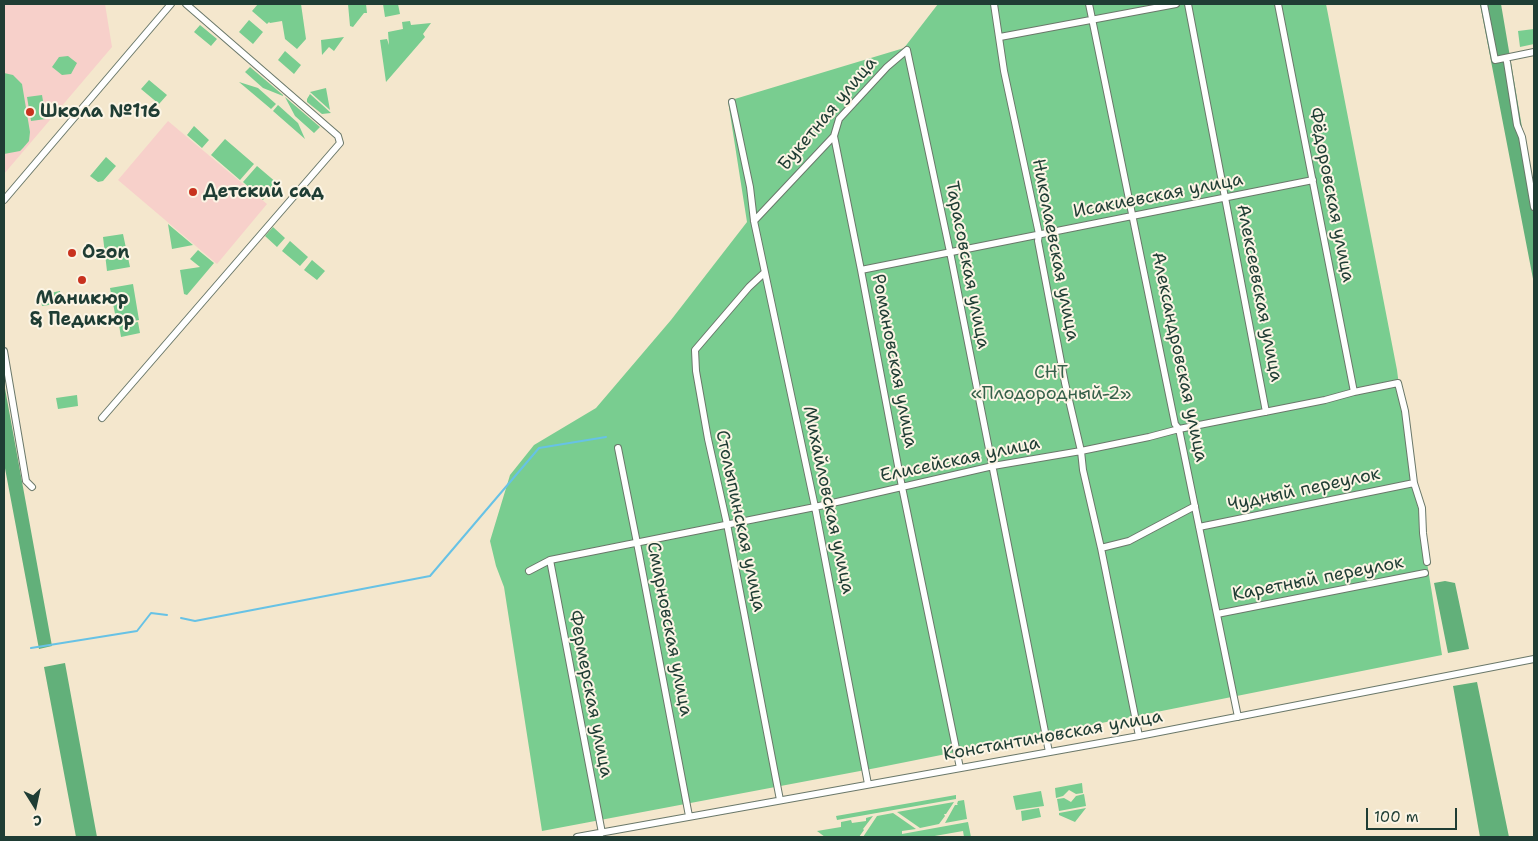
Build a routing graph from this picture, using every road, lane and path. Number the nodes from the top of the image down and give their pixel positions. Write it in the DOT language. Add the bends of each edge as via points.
graph roads {
  1 [pos="171,4"];
  2 [pos="186,4"];
  3 [pos="994,4"];
  4 [pos="1089,4"];
  5 [pos="1176,4"];
  6 [pos="1188,4"];
  7 [pos="1278,4"];
  8 [pos="1484,4"];
  9 [pos="1092,20"];
  10 [pos="1000,37"];
  11 [pos="907,50"];
  12 [pos="1534,52"];
  13 [pos="1508,62"];
  14 [pos="732,102"];
  15 [pos="834,136"];
  16 [pos="1313,180"];
  17 [pos="1226,198"];
  18 [pos="4,200"];
  19 [pos="1534,207"];
  20 [pos="1133,216"];
  21 [pos="754,221"];
  22 [pos="1039,234"];
  23 [pos="950,252"];
  24 [pos="861,270"];
  25 [pos="764,272"];
  26 [pos="4,351"];
  27 [pos="1354,392"];
  28 [pos="1266,412"];
  29 [pos="102,418"];
  30 [pos="1179,429"];
  31 [pos="618,448"];
  32 [pos="1081,451"];
  33 [pos="993,466"];
  34 [pos="1414,483"];
  35 [pos="32,487"];
  36 [pos="902,487"];
  37 [pos="1195,506"];
  38 [pos="815,507"];
  39 [pos="727,524"];
  40 [pos="1199,527"];
  41 [pos="638,542"];
  42 [pos="1101,548"];
  43 [pos="550,560"];
  44 [pos="1427,562"];
  45 [pos="529,571"];
  46 [pos="1425,573"];
  47 [pos="1217,614"];
  48 [pos="1534,659"];
  49 [pos="1238,717"];
  50 [pos="1139,736"];
  51 [pos="1049,752"];
  52 [pos="960,768"];
  53 [pos="868,784"];
  54 [pos="780,800"];
  55 [pos="689,816"];
  56 [pos="602,833"];
  57 [pos="577,837"];
  1 -- 18 [label="street"];
  2 -- 29 [label="street" via="338,136 340,143"];
  3 -- 10 [label="street, Николаевская улица"];
  4 -- 9 [label="street, Александровская улица"];
  5 -- 9 [label="street"];
  6 -- 17 [label="street, Алексеевская улица"];
  7 -- 16 [label="street, Фёдоровская улица"];
  8 -- 12 [label="street" via="1495,60"];
  9 -- 10 [label="street"];
  9 -- 20 [label="street, Александровская улица"];
  10 -- 22 [label="street, Николаевская улица" via="1004,71"];
  11 -- 15 [label="street, Букетная улица" via="839,119"];
  11 -- 23 [label="street, Тарасовская улица"];
  13 -- 19 [label="street"];
  14 -- 21 [label="street"];
  15 -- 21 [label="street, Букетная улица"];
  15 -- 24 [label="street, Романовская улица"];
  16 -- 17 [label="street, Исакиевская улица"];
  16 -- 27 [label="street, Фёдоровская улица"];
  17 -- 20 [label="street, Исакиевская улица"];
  17 -- 28 [label="street, Алексеевская улица"];
  20 -- 22 [label="street, Исакиевская улица"];
  20 -- 30 [label="street, Александровская улица" via="1175,424"];
  21 -- 25 [label="street, Михайловская улица"];
  22 -- 23 [label="street, Исакиевская улица"];
  22 -- 32 [label="street, Николаевская улица" via="1065,383"];
  23 -- 24 [label="street, Исакиевская улица"];
  23 -- 33 [label="street, Тарасовская улица"];
  24 -- 36 [label="street, Романовская улица"];
  25 -- 38 [label="street, Михайловская улица"];
  25 -- 39 [label="street, Столыпинская улица" via="695,350 706,429"];
  26 -- 35 [label="street" via="26,481"];
  27 -- 28 [label="street, Елисейская улица"];
  27 -- 34 [label="street, Елисейская улица" via="1398,383"];
  28 -- 30 [label="street, Елисейская улица"];
  30 -- 32 [label="street, Елисейская улица"];
  30 -- 37 [label="street, Александровская улица"];
  31 -- 41 [label="street, Смирновская улица"];
  32 -- 33 [label="street, Елисейская улица"];
  32 -- 42 [label="street, Николаевская улица" via="1082,470"];
  33 -- 36 [label="street, Елисейская улица"];
  33 -- 51 [label="street, Тарасовская улица"];
  34 -- 40 [label="street, Чудный переулок"];
  34 -- 44 [label="street" via="1422,508"];
  36 -- 38 [label="street, Елисейская улица"];
  36 -- 52 [label="street, Романовская улица"];
  37 -- 40 [label="street, Александровская улица"];
  37 -- 42 [label="street" via="1129,541"];
  38 -- 39 [label="street, Елисейская улица"];
  38 -- 53 [label="street, Михайловская улица"];
  39 -- 41 [label="street, Елисейская улица"];
  39 -- 54 [label="street, Столыпинская улица"];
  40 -- 47 [label="street, Александровская улица"];
  41 -- 43 [label="street, Елисейская улица"];
  41 -- 55 [label="street, Смирновская улица"];
  42 -- 50 [label="street, Николаевская улица"];
  43 -- 45 [label="street, Елисейская улица"];
  43 -- 56 [label="street, Фермерская улица"];
  46 -- 47 [label="street, Каретный переулок"];
  47 -- 49 [label="street, Александровская улица"];
  48 -- 49 [label="street, Константиновская улица"];
  49 -- 50 [label="street, Константиновская улица"];
  50 -- 51 [label="street, Константиновская улица"];
  51 -- 52 [label="street, Константиновская улица"];
  52 -- 53 [label="street, Константиновская улица"];
  53 -- 54 [label="street, Константиновская улица"];
  54 -- 55 [label="street, Константиновская улица"];
  55 -- 56 [label="street, Константиновская улица"];
  56 -- 57 [label="street, Константиновская улица"];
}
